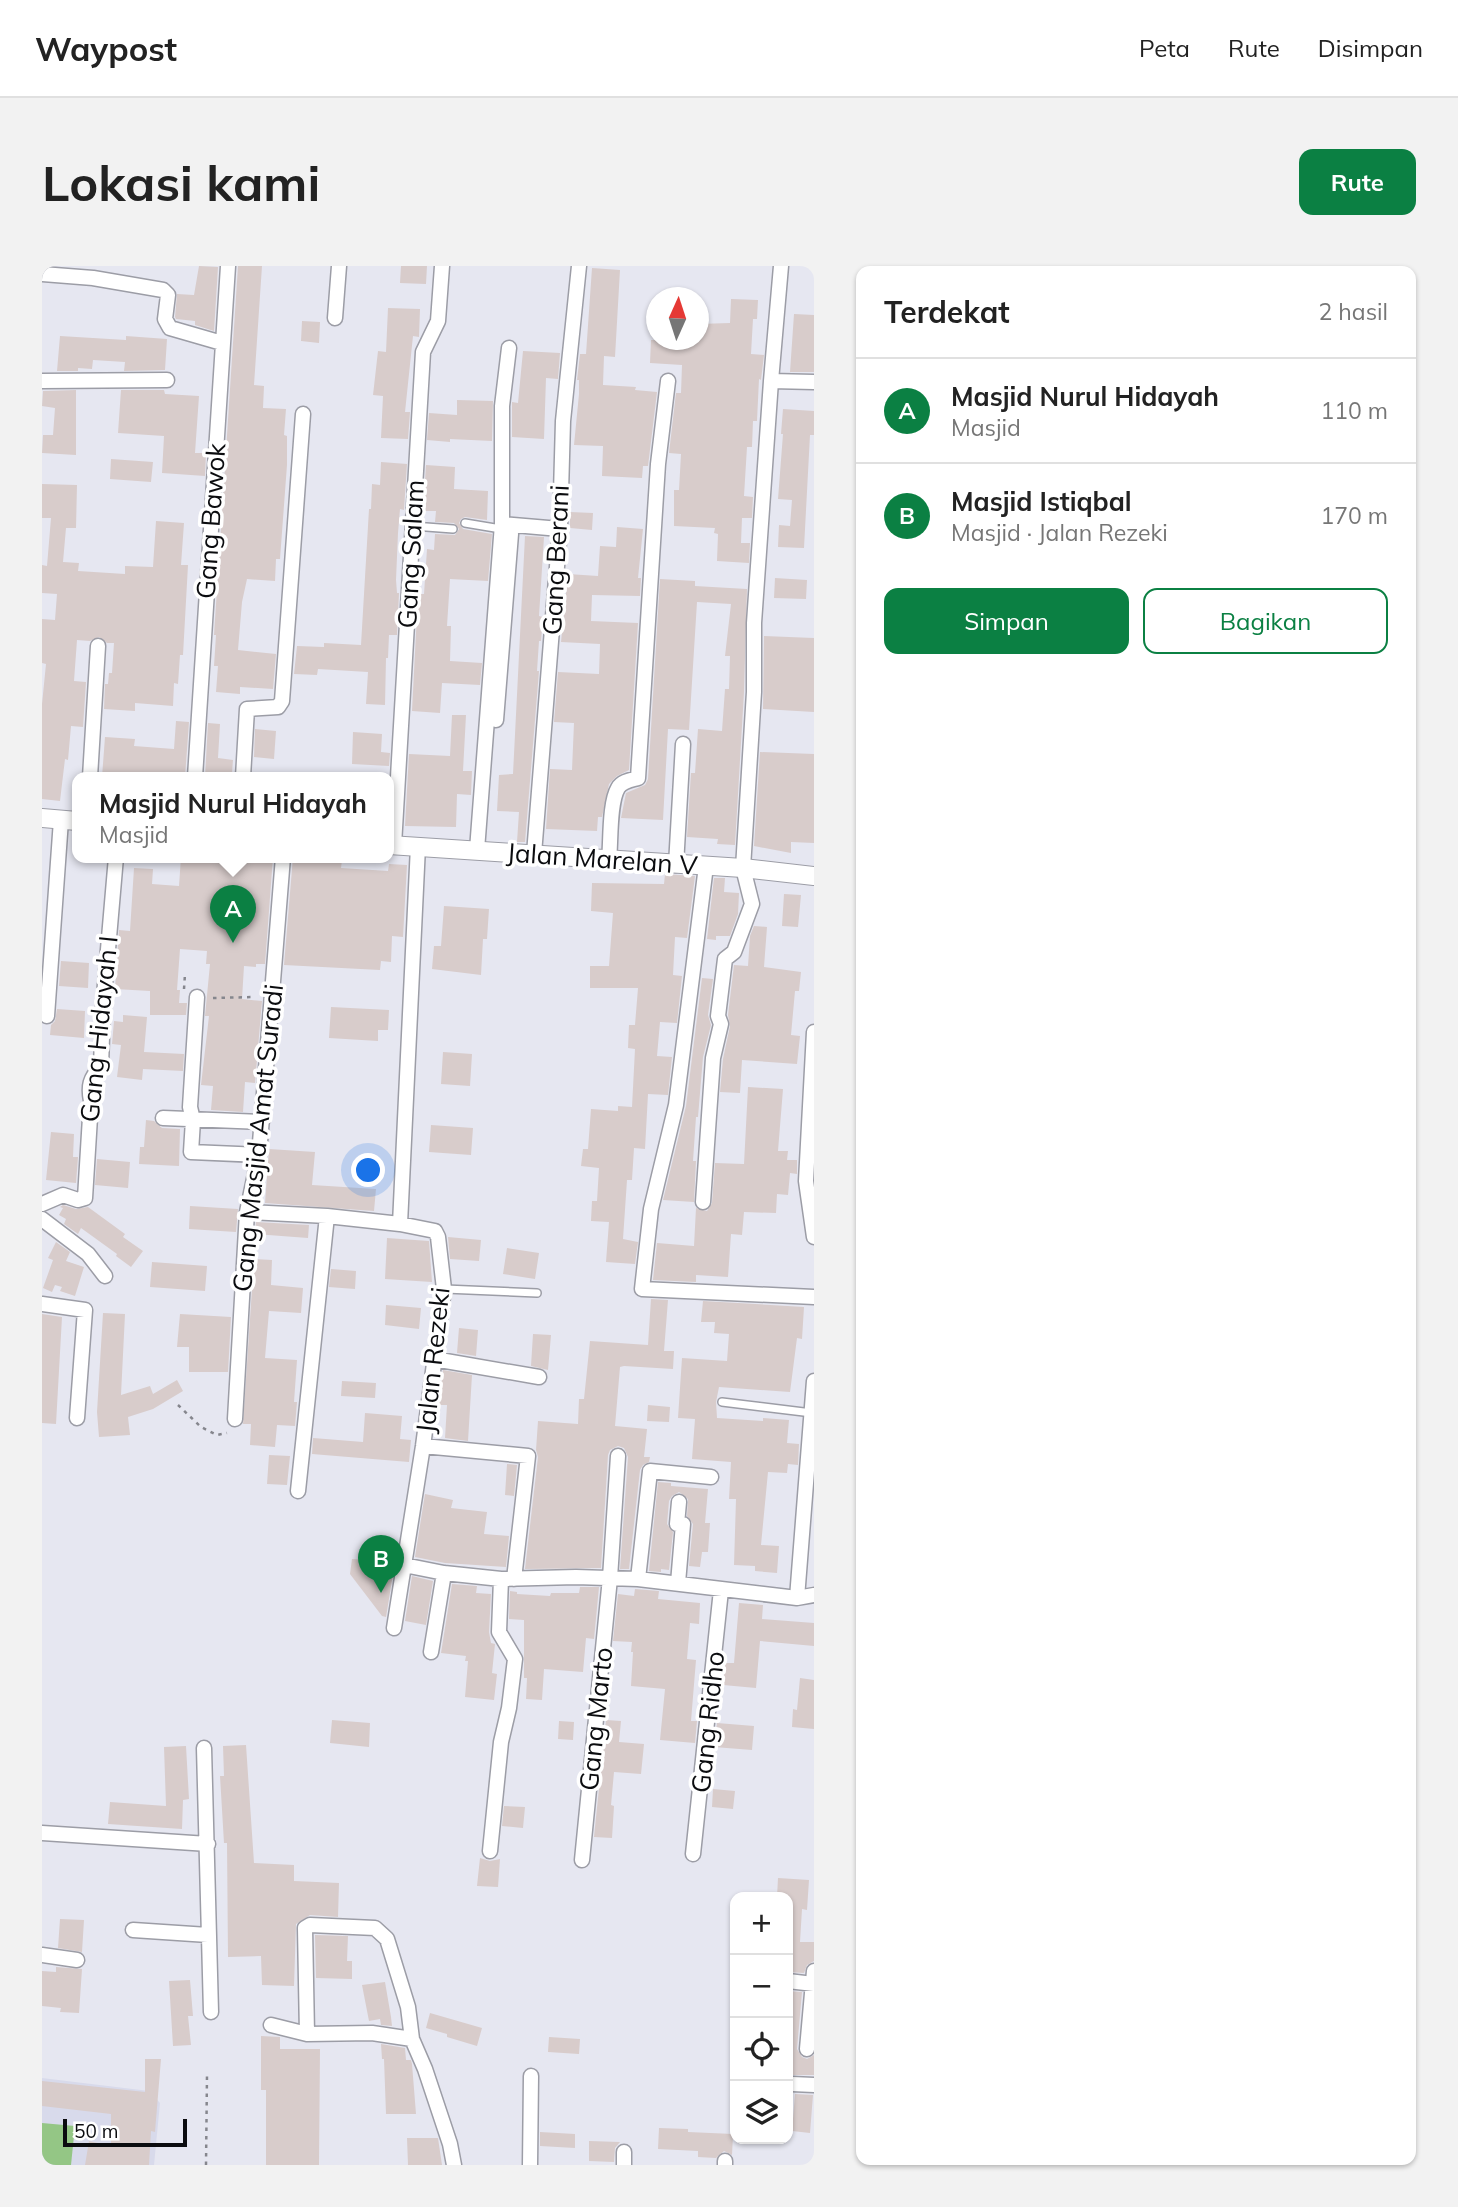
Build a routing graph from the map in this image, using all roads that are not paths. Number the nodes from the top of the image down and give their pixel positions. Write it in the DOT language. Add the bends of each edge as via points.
graph roads {
  1 [pos="228,266"];
  2 [pos="339,266"];
  3 [pos="442,266"];
  4 [pos="579,266"];
  5 [pos="781,266"];
  6 [pos="42,274"];
  7 [pos="335,318"];
  8 [pos="222,343"];
  9 [pos="509,348"];
  10 [pos="167,380"];
  11 [pos="42,381"];
  12 [pos="668,381"];
  13 [pos="771,381"];
  14 [pos="814,383"];
  15 [pos="303,414"];
  16 [pos="465,523"];
  17 [pos="412,526"];
  18 [pos="453,529"];
  19 [pos="505,529"];
  20 [pos="560,529"];
  21 [pos="98,646"];
  22 [pos="682,744"];
  23 [pos="90,772"];
  24 [pos="195,772"];
  25 [pos="243,772"];
  26 [pos="394,799"];
  27 [pos="42,818"];
  28 [pos="69,820"];
  29 [pos="394,845"];
  30 [pos="418,846"];
  31 [pos="482,850"];
  32 [pos="534,855"];
  33 [pos="609,860"];
  34 [pos="116,863"];
  35 [pos="283,863"];
  36 [pos="676,865"];
  37 [pos="706,866"];
  38 [pos="743,868"];
  39 [pos="814,876"];
  40 [pos="197,997"];
  41 [pos="47,1016"];
  42 [pos="814,1031"];
  43 [pos="163,1118"];
  44 [pos="194,1120"];
  45 [pos="262,1122"];
  46 [pos="259,1155"];
  47 [pos="704,1202"];
  48 [pos="43,1209"];
  49 [pos="247,1212"];
  50 [pos="327,1216"];
  51 [pos="400,1224"];
  52 [pos="814,1237"];
  53 [pos="106,1276"];
  54 [pos="444,1289"];
  55 [pos="537,1293"];
  56 [pos="814,1297"];
  57 [pos="42,1304"];
  58 [pos="433,1359"];
  59 [pos="539,1377"];
  60 [pos="814,1381"];
  61 [pos="722,1402"];
  62 [pos="813,1413"];
  63 [pos="77,1418"];
  64 [pos="236,1419"];
  65 [pos="423,1446"];
  66 [pos="618,1456"];
  67 [pos="711,1477"];
  68 [pos="298,1491"];
  69 [pos="679,1502"];
  70 [pos="404,1566"];
  71 [pos="444,1573"];
  72 [pos="610,1578"];
  73 [pos="508,1579"];
  74 [pos="638,1579"];
  75 [pos="678,1583"];
  76 [pos="720,1590"];
  77 [pos="814,1594"];
  78 [pos="797,1598"];
  79 [pos="394,1628"];
  80 [pos="431,1652"];
  81 [pos="204,1748"];
  82 [pos="42,1833"];
  83 [pos="208,1844"];
  84 [pos="489,1851"];
  85 [pos="694,1854"];
  86 [pos="582,1860"];
  87 [pos="133,1930"];
  88 [pos="208,1936"];
  89 [pos="42,1955"];
  90 [pos="77,1960"];
  91 [pos="814,1979"];
  92 [pos="793,1981"];
  93 [pos="211,2012"];
  94 [pos="271,2025"];
  95 [pos="307,2034"];
  96 [pos="412,2039"];
  97 [pos="807,2049"];
  98 [pos="531,2076"];
  99 [pos="793,2084"];
  100 [pos="814,2085"];
  101 [pos="454,2165"];
  102 [pos="530,2165"];
  1 -- 8 [label="street, Gang Bawok"];
  2 -- 7 [label="street"];
  3 -- 17 [label="street, Gang Salam" via="438,321 423,352"];
  4 -- 20 [label="street, Gang Berani" via="563,421"];
  5 -- 13 [label="street"];
  6 -- 8 [label="street" via="163,290 168,295 165,319 170,328"];
  8 -- 24 [label="street, Gang Bawok"];
  9 -- 19 [label="street" via="502,406"];
  10 -- 11 [label="street"];
  12 -- 33 [label="street" via="658,464 638,778 618,787"];
  13 -- 14 [label="street"];
  13 -- 38 [label="street"];
  15 -- 25 [label="street" via="282,701 278,707 247,709"];
  16 -- 19 [label="lane"];
  17 -- 18 [label="lane"];
  17 -- 26 [label="street, Gang Salam"];
  19 -- 20 [label="street"];
  19 -- 31 [label="street"];
  20 -- 32 [label="street, Gang Berani"];
  21 -- 23 [label="street"];
  22 -- 36 [label="street"];
  27 -- 28 [label="street"];
  28 -- 41 [label="street"];
  29 -- 30 [label="street, Jalan Marelan V"];
  30 -- 31 [label="street, Jalan Marelan V"];
  30 -- 51 [label="street"];
  31 -- 32 [label="street, Jalan Marelan V"];
  32 -- 33 [label="street, Jalan Marelan V"];
  33 -- 36 [label="street, Jalan Marelan V"];
  34 -- 48 [label="street, Gang Hidayah I" via="101,1068 88,1088 85,1198 63,1195"];
  35 -- 45 [label="street, Gang Masjid Amat Suradi"];
  36 -- 37 [label="street, Jalan Marelan V"];
  37 -- 38 [label="street, Jalan Marelan V"];
  37 -- 56 [label="street" via="676,1105 651,1209 642,1289"];
  38 -- 39 [label="street, Jalan Marelan V"];
  38 -- 47 [label="street" via="752,904 734,952 724,959"];
  40 -- 44 [label="street" via="190,1107"];
  42 -- 52 [label="street" via="806,1181"];
  43 -- 44 [label="street"];
  44 -- 45 [label="street"];
  44 -- 46 [label="street" via="191,1152"];
  45 -- 46 [label="street, Gang Masjid Amat Suradi"];
  46 -- 49 [label="street, Gang Masjid Amat Suradi"];
  48 -- 53 [label="street"];
  49 -- 50 [label="street"];
  49 -- 64 [label="street, Gang Masjid Amat Suradi"];
  50 -- 51 [label="street"];
  50 -- 68 [label="street"];
  51 -- 54 [label="street, Jalan Rezeki" via="435,1231"];
  54 -- 55 [label="lane"];
  54 -- 58 [label="street, Jalan Rezeki"];
  57 -- 63 [label="street" via="85,1310"];
  58 -- 59 [label="street"];
  58 -- 65 [label="street, Jalan Rezeki"];
  60 -- 62 [label="street"];
  61 -- 62 [label="lane"];
  62 -- 78 [label="street"];
  65 -- 70 [label="street, Jalan Rezeki"];
  65 -- 73 [label="street" via="528,1455"];
  66 -- 72 [label="street, Gang Marto"];
  67 -- 74 [label="street" via="650,1471"];
  69 -- 75 [label="street" via="677,1524 683,1524"];
  70 -- 71 [label="street"];
  70 -- 79 [label="street, Jalan Rezeki"];
  71 -- 73 [label="street"];
  71 -- 80 [label="street"];
  72 -- 73 [label="street"];
  72 -- 74 [label="street"];
  72 -- 86 [label="street, Gang Marto"];
  73 -- 84 [label="street" via="499,1632 515,1659"];
  74 -- 75 [label="street"];
  75 -- 76 [label="street"];
  76 -- 78 [label="street"];
  76 -- 85 [label="street, Gang Ridho"];
  77 -- 78 [label="street"];
  81 -- 83 [label="street"];
  82 -- 83 [label="street"];
  83 -- 88 [label="street"];
  87 -- 88 [label="street"];
  88 -- 93 [label="street"];
  89 -- 90 [label="street"];
  91 -- 92 [label="street"];
  91 -- 97 [label="street"];
  94 -- 95 [label="street"];
  95 -- 96 [label="street" via="372,2033"];
  95 -- 96 [label="street" via="305,1928 310,1924 375,1928 387,1939 408,2007"];
  96 -- 101 [label="street"];
  98 -- 102 [label="street"];
  99 -- 100 [label="street"];
}
